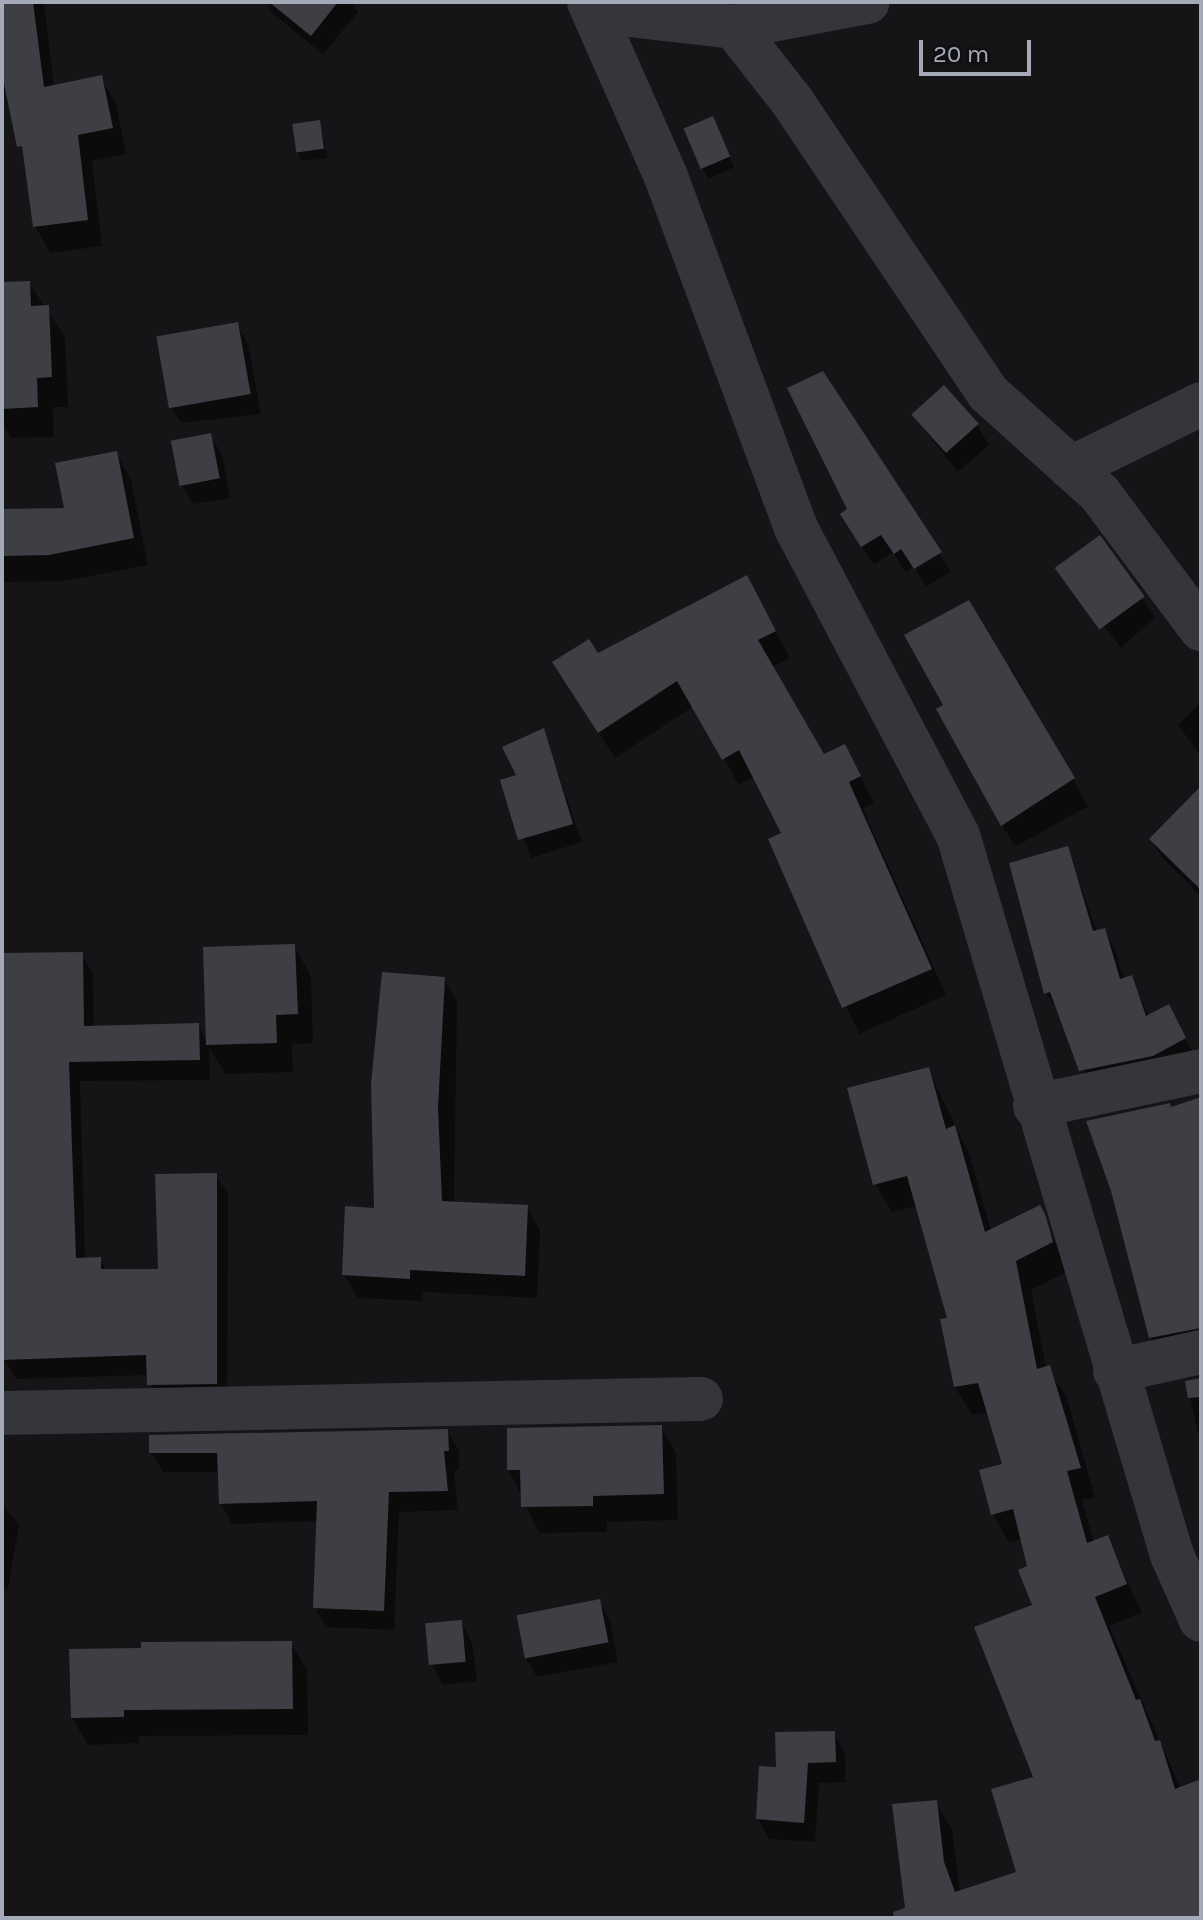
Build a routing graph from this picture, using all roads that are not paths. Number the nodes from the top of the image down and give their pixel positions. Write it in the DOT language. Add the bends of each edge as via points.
graph roads {
  1 [pos="868,2"];
  2 [pos="591,7"];
  3 [pos="734,27"];
  4 [pos="1201,404"];
  5 [pos="1071,468"];
  6 [pos="1201,629"];
  7 [pos="1201,1071"];
  8 [pos="1035,1106"];
  9 [pos="1201,1352"];
  10 [pos="1115,1371"];
  11 [pos="701,1399"];
  12 [pos="2,1413"];
  13 [pos="1201,1620"];
  1 -- 3 [label="street"];
  2 -- 3 [label="street"];
  2 -- 8 [label="street" via="665,174 797,530 958,835"];
  3 -- 5 [label="street" via="792,101 988,393"];
  4 -- 5 [label="street"];
  5 -- 6 [label="street" via="1100,494"];
  7 -- 8 [label="street"];
  8 -- 10 [label="street"];
  9 -- 10 [label="street"];
  10 -- 13 [label="street" via="1172,1555"];
  11 -- 12 [label="street"];
}
